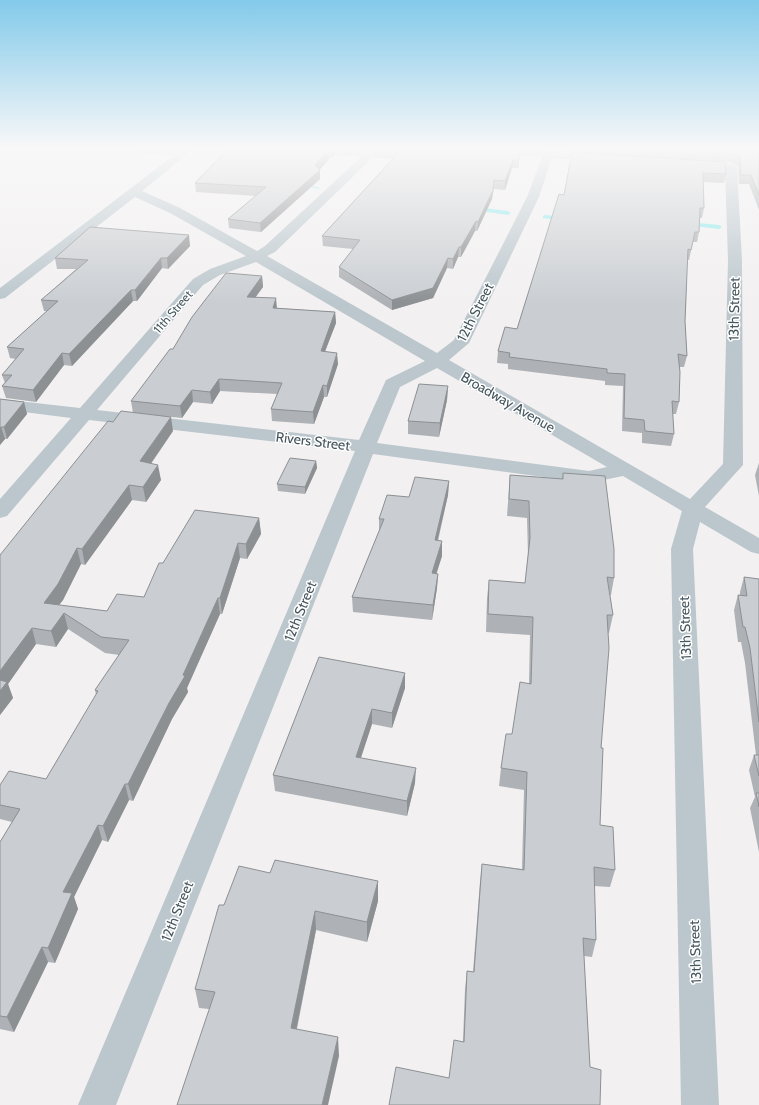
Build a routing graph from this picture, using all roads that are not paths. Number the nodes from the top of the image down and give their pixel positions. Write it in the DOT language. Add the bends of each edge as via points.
graph roads {
  1 [pos="125,200"];
  2 [pos="151,200"];
  3 [pos="323,200"];
  4 [pos="532,200"];
  5 [pos="732,200"];
  6 [pos="258,257"];
  7 [pos="0,295"];
  8 [pos="437,361"];
  9 [pos="0,404"];
  10 [pos="86,414"];
  11 [pos="367,448"];
  12 [pos="625,470"];
  13 [pos="693,508"];
  14 [pos="0,512"];
  15 [pos="759,547"];
  16 [pos="97,1105"];
  17 [pos="700,1105"];
  1 -- 7 [label="street"];
  2 -- 6 [label="street, Broadway Avenue"];
  3 -- 6 [label="street, 11th Street" via="276,244"];
  4 -- 8 [label="street, 12th Street" via="461,343"];
  5 -- 13 [label="street, 13th Street" via="735,260 733,465"];
  6 -- 8 [label="street, Broadway Avenue"];
  6 -- 10 [label="street, 11th Street" via="208,274 198,282"];
  8 -- 11 [label="street, 12th Street" via="392,384"];
  8 -- 12 [label="street, Broadway Avenue"];
  9 -- 10 [label="street, Rivers Street"];
  10 -- 11 [label="street, Rivers Street"];
  10 -- 14 [label="street, 11th Street"];
  11 -- 12 [label="street, Rivers Street" via="589,477"];
  11 -- 16 [label="street, 12th Street"];
  12 -- 13 [label="street, Broadway Avenue"];
  13 -- 15 [label="street, Broadway Avenue"];
  13 -- 17 [label="street, 13th Street" via="682,549"];
}
